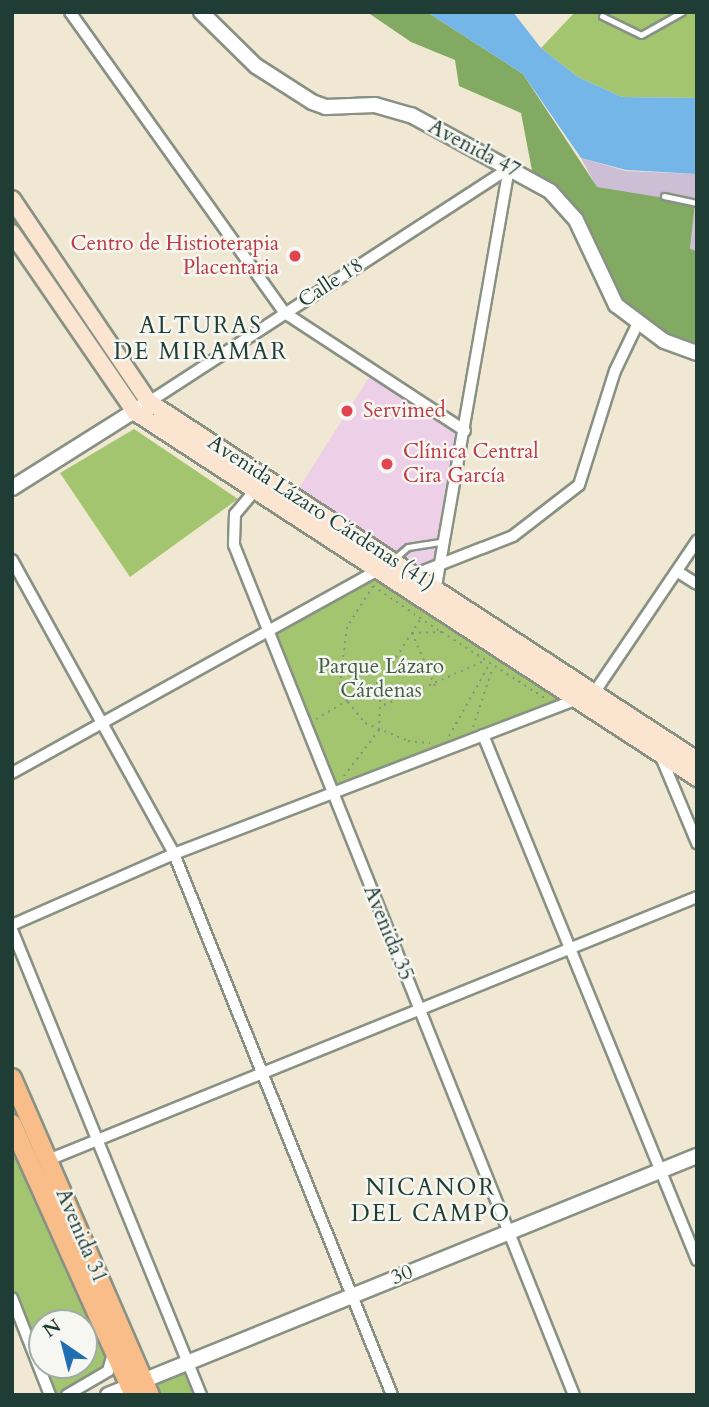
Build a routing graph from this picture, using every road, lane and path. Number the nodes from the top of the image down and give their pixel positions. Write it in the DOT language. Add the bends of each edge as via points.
graph roads {
  1 [pos="70,12"];
  2 [pos="201,12"];
  3 [pos="682,12"];
  4 [pos="602,16"];
  5 [pos="509,168"];
  6 [pos="663,196"];
  7 [pos="12,199"];
  8 [pos="697,203"];
  9 [pos="12,233"];
  10 [pos="285,313"];
  11 [pos="638,323"];
  12 [pos="697,353"];
  13 [pos="149,402"];
  14 [pos="135,412"];
  15 [pos="465,431"];
  16 [pos="269,480"];
  17 [pos="12,488"];
  18 [pos="252,491"];
  19 [pos="448,541"];
  20 [pos="697,541"];
  21 [pos="393,559"];
  22 [pos="12,560"];
  23 [pos="443,564"];
  24 [pos="678,572"];
  25 [pos="380,573"];
  26 [pos="416,574"];
  27 [pos="697,584"];
  28 [pos="437,587"];
  29 [pos="432,605"];
  30 [pos="412,633"];
  31 [pos="268,635"];
  32 [pos="490,654"];
  33 [pos="491,665"];
  34 [pos="381,681"];
  35 [pos="435,686"];
  36 [pos="594,692"];
  37 [pos="573,700"];
  38 [pos="384,705"];
  39 [pos="345,706"];
  40 [pos="557,706"];
  41 [pos="104,722"];
  42 [pos="303,725"];
  43 [pos="649,728"];
  44 [pos="379,730"];
  45 [pos="483,736"];
  46 [pos="465,742"];
  47 [pos="434,743"];
  48 [pos="660,754"];
  49 [pos="697,760"];
  50 [pos="12,773"];
  51 [pos="697,778"];
  52 [pos="330,793"];
  53 [pos="697,843"];
  54 [pos="174,854"];
  55 [pos="697,897"];
  56 [pos="12,927"];
  57 [pos="571,948"];
  58 [pos="420,1010"];
  59 [pos="265,1073"];
  60 [pos="12,1078"];
  61 [pos="12,1124"];
  62 [pos="95,1142"];
  63 [pos="697,1156"];
  64 [pos="48,1160"];
  65 [pos="660,1171"];
  66 [pos="509,1232"];
  67 [pos="697,1260"];
  68 [pos="352,1296"];
  69 [pos="12,1298"];
  70 [pos="114,1350"];
  71 [pos="189,1362"];
  72 [pos="138,1390"];
  73 [pos="50,1395"];
  74 [pos="67,1395"];
  75 [pos="108,1395"];
  76 [pos="201,1395"];
  77 [pos="392,1395"];
  78 [pos="575,1395"];
  1 -- 10 [label="street"];
  2 -- 5 [label="street, Avenida 47" via="256,66 312,102 326,107 375,105 411,115"];
  3 -- 4 [label="lane" via="641,35"];
  5 -- 10 [label="street, Calle 18"];
  5 -- 11 [label="street, Avenida 47" via="564,201 608,295"];
  5 -- 15 [label="street"];
  6 -- 8 [label="lane"];
  7 -- 13 [label="main road, Avenida Lázaro Cárdenas (41)"];
  9 -- 14 [label="main road, Avenida Lázaro Cárdenas (41)"];
  10 -- 13 [label="street, Calle 18"];
  10 -- 15 [label="street"];
  11 -- 12 [label="street, Avenida 47"];
  11 -- 23 [label="street" via="615,370 579,485 513,536"];
  13 -- 14 [label="street, Calle 18"];
  13 -- 16 [label="main road, Avenida Lázaro Cárdenas (41)"];
  14 -- 17 [label="street, Calle 18"];
  14 -- 18 [label="main road, Avenida Lázaro Cárdenas (41)"];
  15 -- 19 [label="street"];
  16 -- 18 [label="street, Avenida 35"];
  16 -- 21 [label="main road, Avenida Lázaro Cárdenas (41)"];
  18 -- 25 [label="main road, Avenida Lázaro Cárdenas (41)"];
  18 -- 31 [label="street, Avenida 35" via="235,514 234,545"];
  19 -- 21 [label="lane" via="408,547"];
  19 -- 23 [label="street"];
  20 -- 24 [label="street"];
  21 -- 25 [label="street"];
  21 -- 26 [label="main road, Avenida Lázaro Cárdenas (41)"];
  22 -- 41 [label="street"];
  23 -- 26 [label="street"];
  23 -- 28 [label="street"];
  24 -- 27 [label="street"];
  24 -- 36 [label="street"];
  25 -- 29 [label="main road, Avenida Lázaro Cárdenas (41)"];
  25 -- 31 [label="street"];
  25 -- 39 [label="path" via="347,627 338,678"];
  26 -- 28 [label="main road, Avenida Lázaro Cárdenas (41)"];
  28 -- 29 [label="street"];
  28 -- 36 [label="main road, Avenida Lázaro Cárdenas (41)"];
  29 -- 30 [label="path"];
  29 -- 32 [label="main road, Avenida Lázaro Cárdenas (41)"];
  30 -- 32 [label="path" via="442,632"];
  30 -- 34 [label="path"];
  30 -- 35 [label="path"];
  31 -- 41 [label="street"];
  31 -- 42 [label="street, Avenida 35"];
  32 -- 33 [label="path"];
  32 -- 33 [label="path"];
  32 -- 35 [label="path"];
  32 -- 37 [label="main road, Avenida Lázaro Cárdenas (41)"];
  33 -- 40 [label="path"];
  33 -- 46 [label="path" via="485,705"];
  33 -- 46 [label="path" via="446,743"];
  34 -- 38 [label="path"];
  34 -- 39 [label="path"];
  35 -- 38 [label="path"];
  36 -- 37 [label="street"];
  36 -- 43 [label="main road, Avenida Lázaro Cárdenas (41)"];
  37 -- 40 [label="street"];
  37 -- 48 [label="main road, Avenida Lázaro Cárdenas (41)"];
  38 -- 44 [label="path"];
  39 -- 42 [label="path"];
  39 -- 44 [label="path"];
  40 -- 45 [label="street"];
  41 -- 50 [label="street"];
  41 -- 54 [label="street"];
  42 -- 52 [label="street, Avenida 35"];
  43 -- 48 [label="street"];
  43 -- 49 [label="main road, Avenida Lázaro Cárdenas (41)"];
  44 -- 47 [label="path"];
  44 -- 52 [label="path"];
  45 -- 46 [label="street"];
  45 -- 57 [label="street"];
  46 -- 52 [label="street"];
  48 -- 51 [label="main road, Avenida Lázaro Cárdenas (41)"];
  48 -- 53 [label="street"];
  52 -- 54 [label="street"];
  52 -- 58 [label="street, Avenida 35"];
  54 -- 56 [label="street"];
  54 -- 59 [label="street"];
  55 -- 57 [label="street"];
  56 -- 62 [label="street"];
  57 -- 58 [label="street"];
  57 -- 65 [label="street"];
  58 -- 59 [label="street"];
  58 -- 66 [label="street, Avenida 35"];
  59 -- 62 [label="street"];
  59 -- 68 [label="street"];
  60 -- 64 [label="main road, Avenida 31"];
  61 -- 70 [label="main road, Avenida 31"];
  62 -- 64 [label="street"];
  62 -- 71 [label="street"];
  63 -- 65 [label="street, 30"];
  64 -- 72 [label="main road, Avenida 31"];
  65 -- 66 [label="street, 30"];
  65 -- 67 [label="street"];
  66 -- 68 [label="street, 30"];
  66 -- 78 [label="street, Avenida 35"];
  68 -- 71 [label="street, 30"];
  68 -- 77 [label="street"];
  69 -- 73 [label="street"];
  70 -- 72 [label="main road, Avenida 31"];
  70 -- 74 [label="street" via="108,1371"];
  71 -- 72 [label="street, 30"];
  71 -- 76 [label="street"];
  72 -- 75 [label="street, 30"];
}
